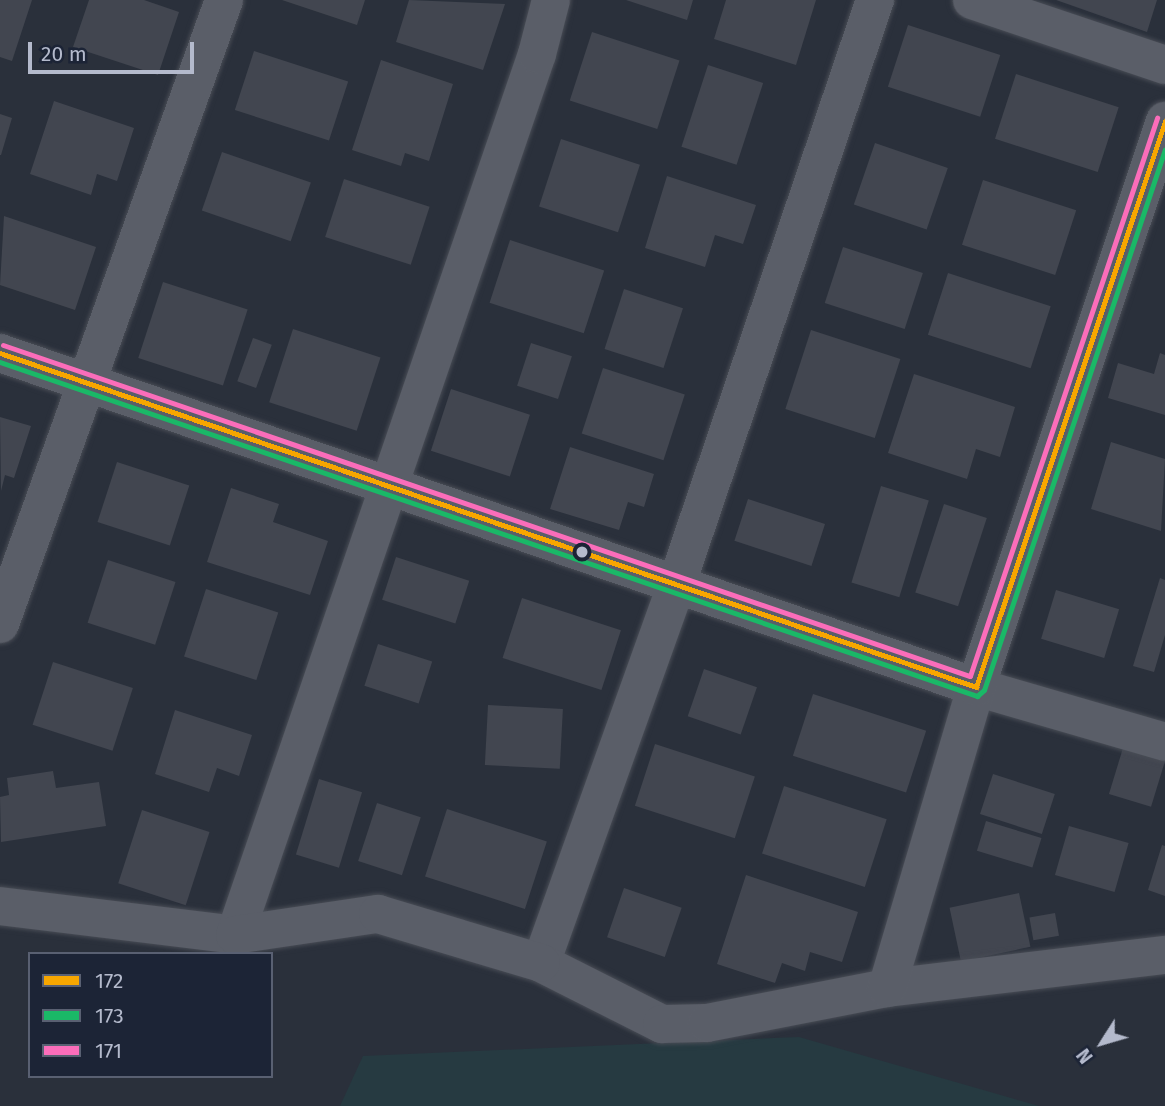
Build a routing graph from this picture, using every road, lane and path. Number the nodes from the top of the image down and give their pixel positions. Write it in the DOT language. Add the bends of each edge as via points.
graph roads {
  1 [pos="224,0"];
  2 [pos="551,0"];
  3 [pos="875,0"];
  4 [pos="972,0"];
  5 [pos="1165,65"];
  6 [pos="1165,121"];
  7 [pos="0,353"];
  8 [pos="87,384"];
  9 [pos="387,486"];
  10 [pos="676,586"];
  11 [pos="0,624"];
  12 [pos="976,687"];
  13 [pos="1165,742"];
  14 [pos="0,906"];
  15 [pos="235,935"];
  16 [pos="1165,955"];
  17 [pos="541,962"];
  18 [pos="887,988"];
  1 -- 8 [label="street"];
  2 -- 9 [label="street" via="537,54"];
  3 -- 10 [label="street"];
  4 -- 5 [label="street"];
  6 -- 12 [label="street"];
  7 -- 8 [label="street"];
  8 -- 9 [label="street"];
  8 -- 11 [label="street"];
  9 -- 10 [label="street"];
  9 -- 15 [label="street"];
  10 -- 12 [label="street"];
  10 -- 17 [label="street"];
  12 -- 13 [label="street"];
  12 -- 18 [label="street"];
  14 -- 15 [label="street"];
  15 -- 17 [label="street" via="378,914"];
  16 -- 18 [label="street"];
  17 -- 18 [label="street" via="662,1024 706,1023"];
}
